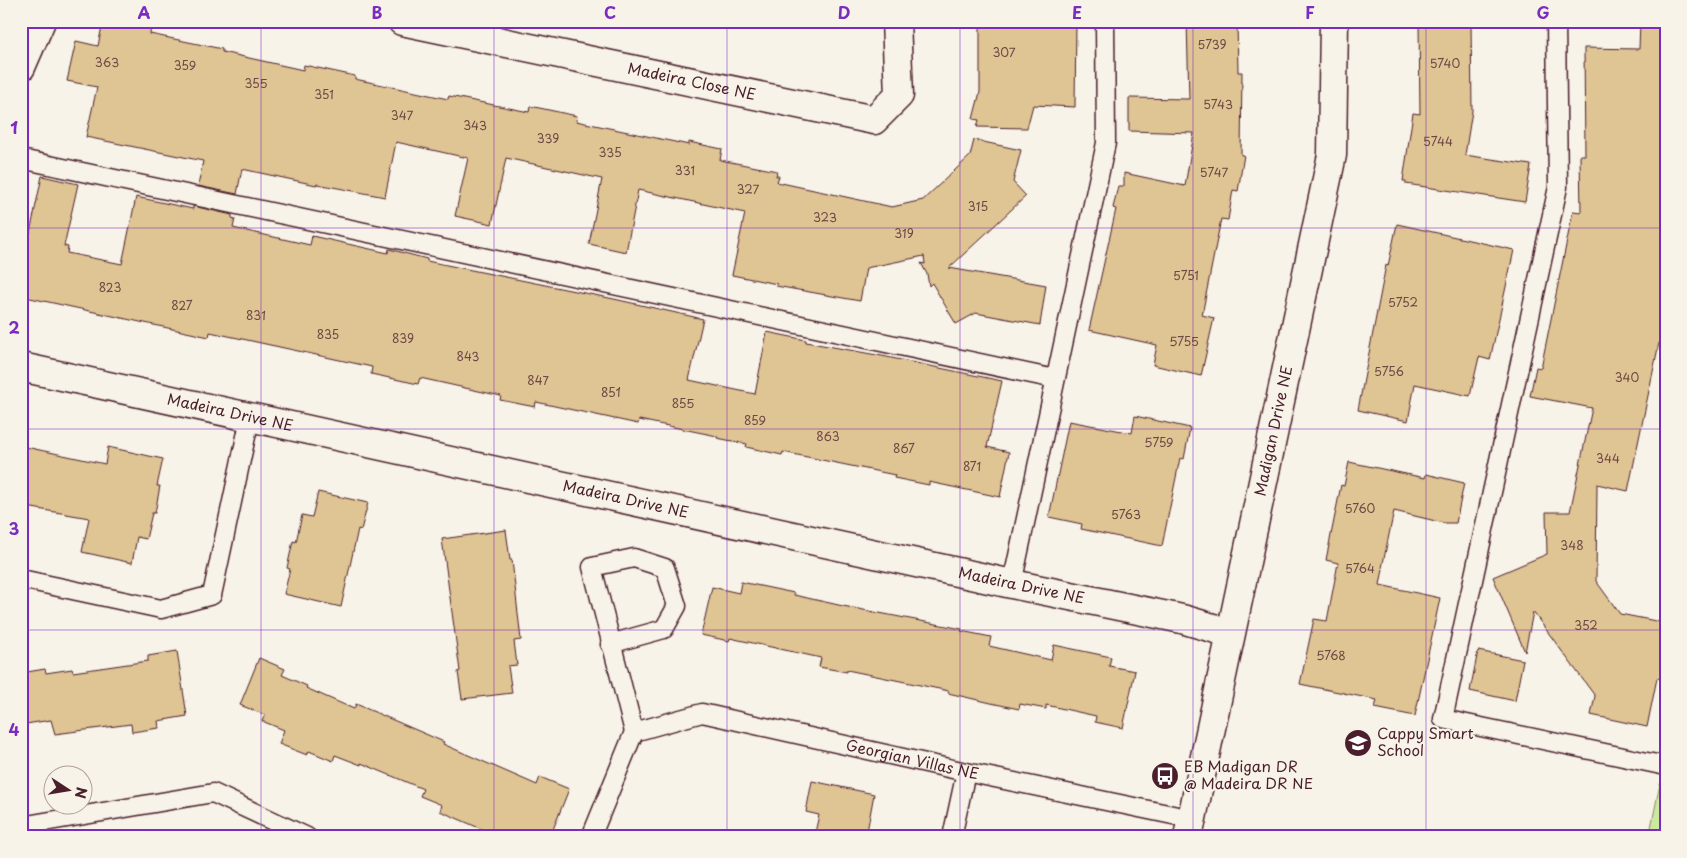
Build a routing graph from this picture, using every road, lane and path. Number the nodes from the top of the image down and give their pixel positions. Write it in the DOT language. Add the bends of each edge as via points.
graph roads {
  1 [pos="41,21"];
  2 [pos="402,21"];
  3 [pos="896,21"];
  4 [pos="1105,21"];
  5 [pos="1334,21"];
  6 [pos="1556,21"];
  7 [pos="21,67"];
  8 [pos="21,159"];
  9 [pos="21,367"];
  10 [pos="1055,379"];
  11 [pos="250,418"];
  12 [pos="21,579"];
  13 [pos="1012,584"];
  14 [pos="1230,633"];
  15 [pos="610,644"];
  16 [pos="634,732"];
  17 [pos="1666,766"];
  18 [pos="966,772"];
  19 [pos="21,826"];
  20 [pos="1190,828"];
  21 [pos="307,837"];
  22 [pos="591,837"];
  23 [pos="952,837"];
  1 -- 7 [label="street"];
  2 -- 3 [label="street, Madeira Close NE" via="874,120 899,95"];
  4 -- 10 [label="lane" via="1106,142"];
  5 -- 14 [label="street, Madigan Drive NE" via="1332,155"];
  6 -- 17 [label="lane" via="1558,186 1444,718"];
  8 -- 10 [label="lane"];
  9 -- 11 [label="street, Madeira Drive NE"];
  10 -- 13 [label="lane"];
  11 -- 12 [label="lane" via="212,595 161,609"];
  11 -- 13 [label="street, Madeira Drive NE"];
  13 -- 14 [label="street, Madeira Drive NE" via="1182,619"];
  14 -- 20 [label="street, Madigan Drive NE"];
  15 -- 15 [label="lane" via="592,567 634,558 665,568 677,606 664,629"];
  15 -- 16 [label="lane"];
  16 -- 18 [label="lane, Georgian Villas NE" via="702,713"];
  16 -- 22 [label="lane"];
  18 -- 20 [label="lane, Georgian Villas NE"];
  18 -- 23 [label="lane"];
  19 -- 21 [label="lane" via="213,793"];
}
